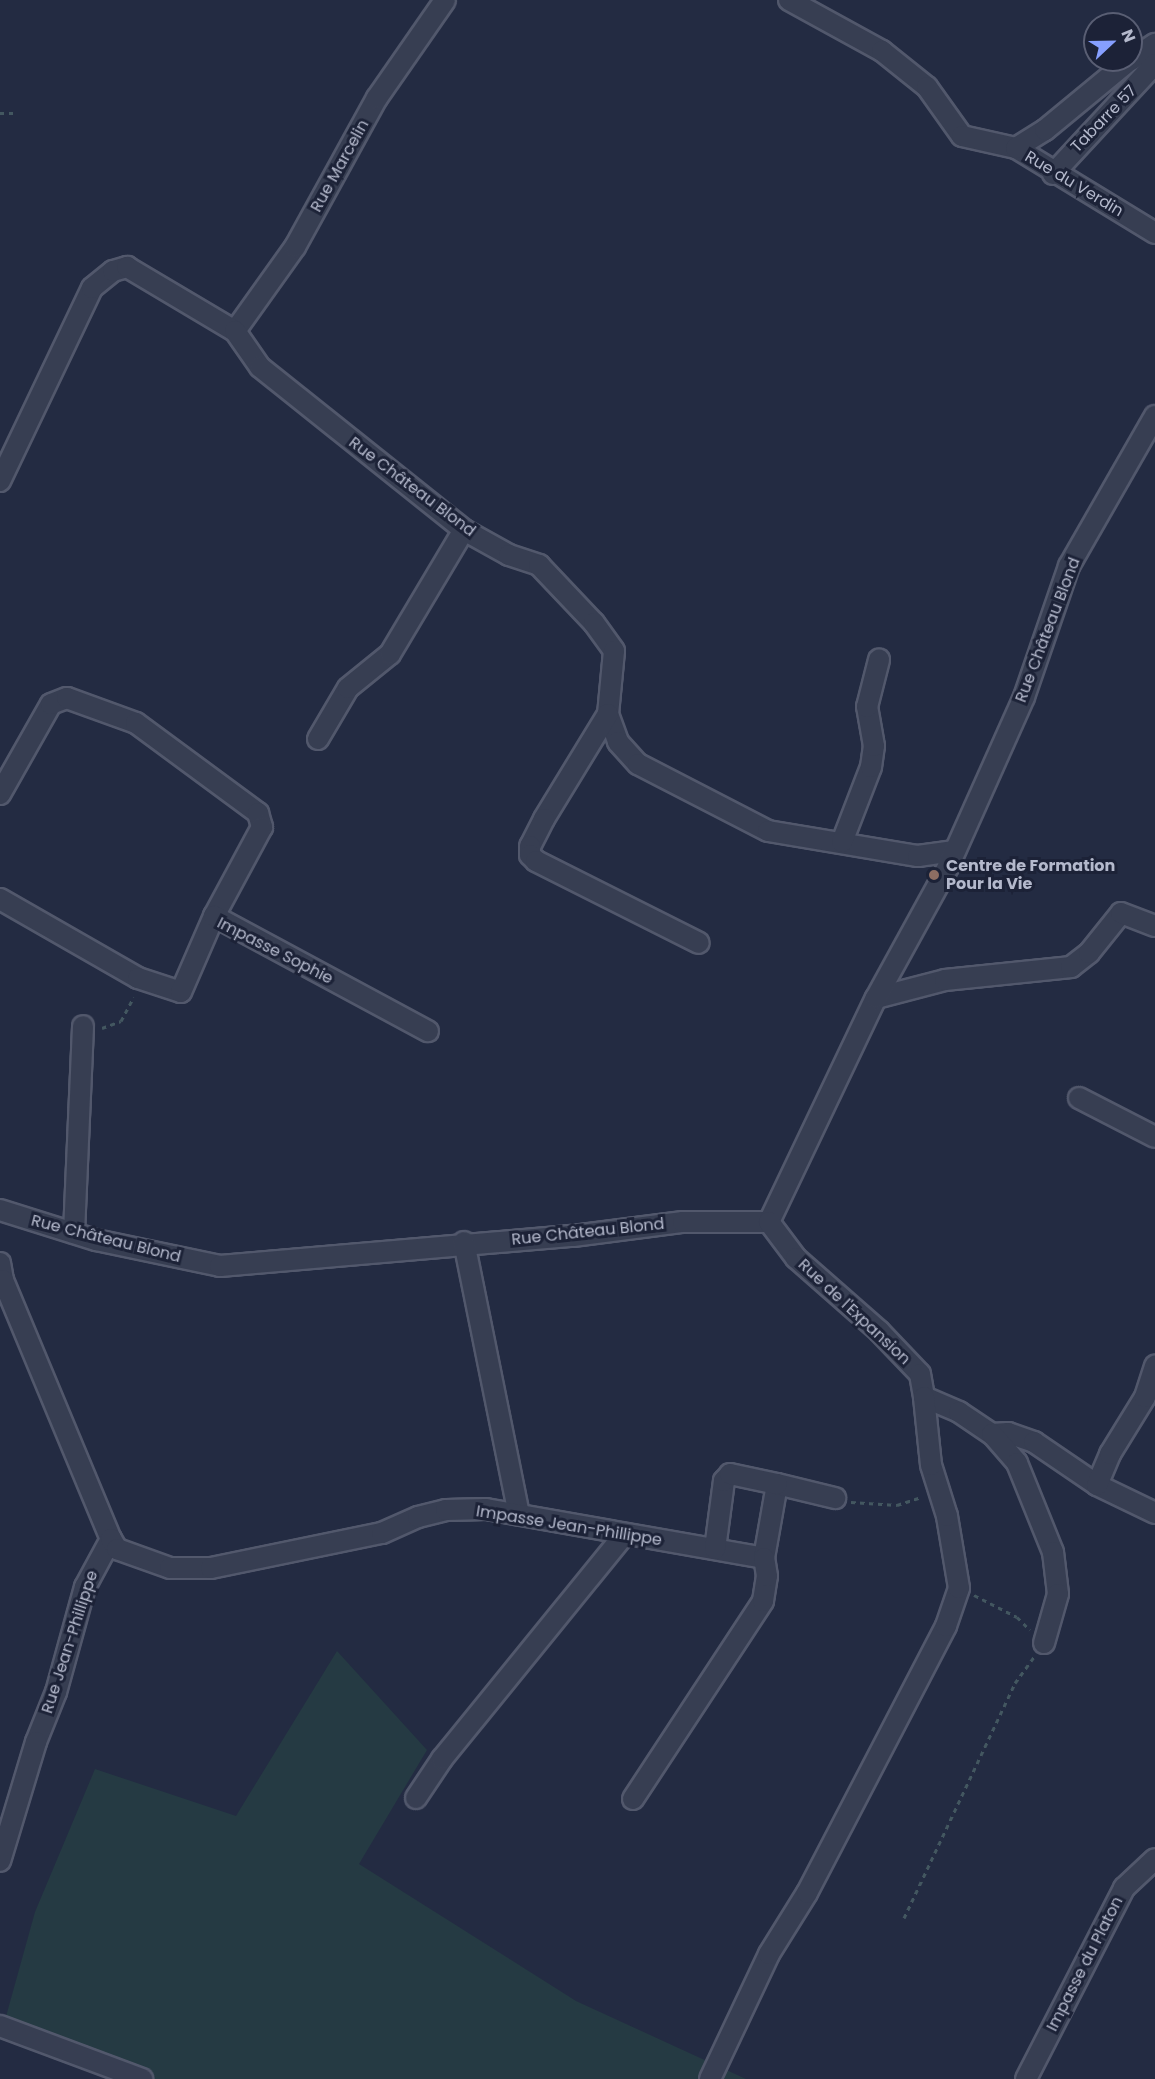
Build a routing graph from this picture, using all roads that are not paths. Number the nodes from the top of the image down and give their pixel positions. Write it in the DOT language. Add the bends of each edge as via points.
graph roads {
  1 [pos="445,0"];
  2 [pos="789,0"];
  3 [pos="1155,64"];
  4 [pos="1116,72"];
  5 [pos="1016,148"];
  6 [pos="1053,174"];
  7 [pos="1155,233"];
  8 [pos="235,331"];
  9 [pos="1155,416"];
  10 [pos="0,481"];
  11 [pos="464,530"];
  12 [pos="879,660"];
  13 [pos="608,714"];
  14 [pos="318,738"];
  15 [pos="0,794"];
  16 [pos="842,842"];
  17 [pos="955,851"];
  18 [pos="0,899"];
  19 [pos="213,916"];
  20 [pos="1155,926"];
  21 [pos="699,944"];
  22 [pos="876,998"];
  23 [pos="83,1031"];
  24 [pos="428,1031"];
  25 [pos="1079,1098"];
  26 [pos="1155,1137"];
  27 [pos="0,1210"];
  28 [pos="769,1221"];
  29 [pos="74,1233"];
  30 [pos="464,1242"];
  31 [pos="0,1263"];
  32 [pos="1155,1366"];
  33 [pos="924,1397"];
  34 [pos="992,1434"];
  35 [pos="777,1484"];
  36 [pos="1096,1485"];
  37 [pos="835,1498"];
  38 [pos="1155,1513"];
  39 [pos="519,1515"];
  40 [pos="625,1534"];
  41 [pos="111,1539"];
  42 [pos="716,1550"];
  43 [pos="765,1558"];
  44 [pos="1044,1643"];
  45 [pos="416,1798"];
  46 [pos="633,1799"];
  47 [pos="1155,1858"];
  48 [pos="0,1861"];
  49 [pos="0,2026"];
  50 [pos="142,2079"];
  51 [pos="710,2079"];
  52 [pos="1026,2079"];
  1 -- 8 [label="street, Rue Marcelin" via="377,98 295,247"];
  2 -- 5 [label="street, Rue du Verdin" via="882,51 927,87 962,136"];
  3 -- 6 [label="street, Tabarre 57"];
  4 -- 5 [label="street" via="1045,130"];
  5 -- 6 [label="street, Rue du Verdin"];
  6 -- 7 [label="street, Rue du Verdin"];
  8 -- 10 [label="street, Rue Château Blond" via="127,267 113,271 92,288"];
  8 -- 11 [label="street, Rue Château Blond" via="260,367"];
  9 -- 17 [label="street, Rue Château Blond" via="1070,566 1024,697"];
  11 -- 13 [label="street, Rue Château Blond" via="509,555 539,565 594,623 614,651"];
  11 -- 14 [label="street" via="390,654 348,688"];
  12 -- 16 [label="street" via="867,706 874,746 871,767"];
  13 -- 16 [label="street, Rue Château Blond" via="618,742 638,764 768,831"];
  13 -- 21 [label="street" via="544,819 530,846 530,855"];
  15 -- 19 [label="street" via="51,704 67,698 136,723 258,813 262,827"];
  16 -- 17 [label="street, Rue Château Blond" via="918,856"];
  17 -- 22 [label="street, Rue Château Blond"];
  18 -- 19 [label="street, Impasse Sophie" via="144,980 181,992"];
  19 -- 24 [label="street, Impasse Sophie"];
  20 -- 22 [label="street" via="1121,913 1089,953 1071,967 945,980"];
  22 -- 28 [label="street, Rue Château Blond"];
  23 -- 29 [label="street"];
  25 -- 26 [label="street"];
  27 -- 29 [label="street, Rue Château Blond"];
  28 -- 30 [label="street, Rue Château Blond" via="682,1222 573,1236"];
  28 -- 33 [label="street, Rue de l'Expansion" via="796,1258 879,1331 920,1374"];
  29 -- 30 [label="street, Rue Château Blond" via="220,1266"];
  30 -- 39 [label="street"];
  31 -- 41 [label="street"];
  32 -- 36 [label="street" via="1145,1397"];
  33 -- 34 [label="street" via="959,1412"];
  33 -- 51 [label="street, Rue de l'Expansion" via="932,1465 959,1588 946,1626 807,1893 769,1954"];
  34 -- 36 [label="street" via="1008,1432 1034,1442"];
  34 -- 44 [label="street" via="1017,1463 1053,1552 1058,1594"];
  35 -- 37 [label="street"];
  35 -- 42 [label="street" via="730,1474 724,1481"];
  35 -- 43 [label="street"];
  36 -- 38 [label="street"];
  39 -- 40 [label="street, Impasse Jean-Phillippe"];
  39 -- 41 [label="street, Impasse Jean-Phillippe" via="486,1509 446,1510 418,1516 382,1533 211,1568 170,1568 117,1549"];
  40 -- 42 [label="street, Impasse Jean-Phillippe"];
  40 -- 45 [label="street" via="442,1759"];
  41 -- 48 [label="street, Rue Jean-Phillippe" via="85,1587 57,1692 36,1742"];
  42 -- 43 [label="street, Impasse Jean-Phillippe"];
  43 -- 46 [label="street" via="763,1601"];
  47 -- 52 [label="street, Impasse du Platon" via="1124,1888"];
  49 -- 50 [label="street"];
}
